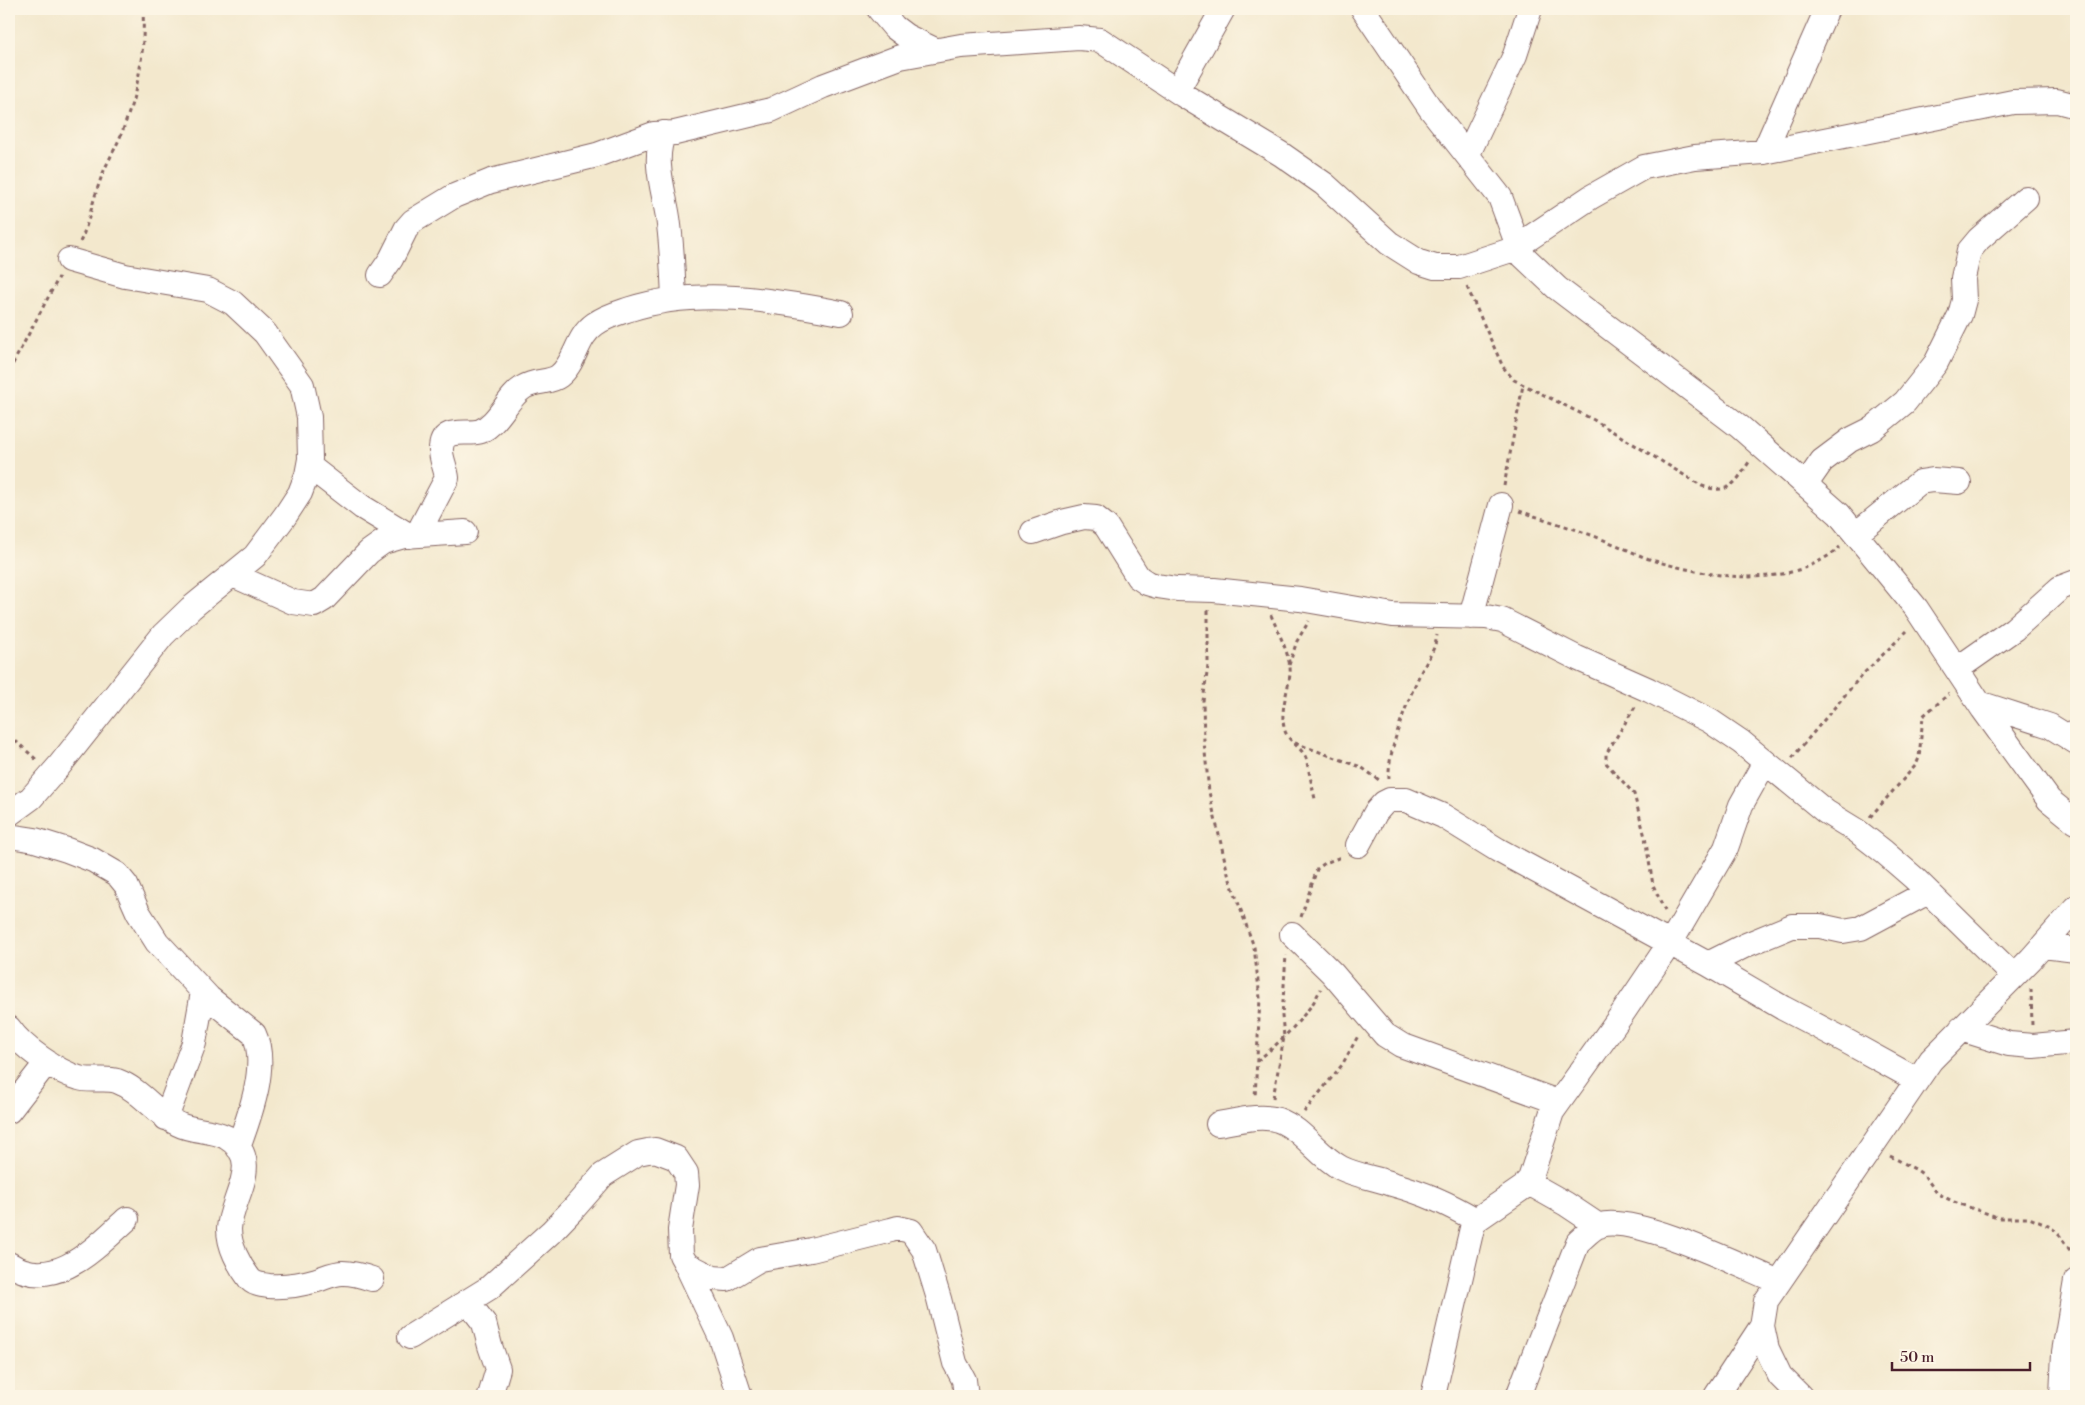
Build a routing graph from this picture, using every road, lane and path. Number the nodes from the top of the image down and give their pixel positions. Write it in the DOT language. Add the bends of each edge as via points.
graph roads {
  1 [pos="143,9"];
  2 [pos="879,9"];
  3 [pos="1223,9"];
  4 [pos="1363,9"];
  5 [pos="1530,9"];
  6 [pos="1826,9"];
  7 [pos="935,50"];
  8 [pos="1177,91"];
  9 [pos="2076,106"];
  10 [pos="664,133"];
  11 [pos="1764,152"];
  12 [pos="1468,154"];
  13 [pos="2026,198"];
  14 [pos="1507,214"];
  15 [pos="1520,250"];
  16 [pos="69,260"];
  17 [pos="1482,260"];
  18 [pos="1459,268"];
  19 [pos="380,275"];
  20 [pos="674,299"];
  21 [pos="841,313"];
  22 [pos="9,371"];
  23 [pos="1523,385"];
  24 [pos="1760,444"];
  25 [pos="309,466"];
  26 [pos="1959,482"];
  27 [pos="1806,484"];
  28 [pos="1501,505"];
  29 [pos="362,506"];
  30 [pos="465,532"];
  31 [pos="1033,532"];
  32 [pos="1856,534"];
  33 [pos="413,536"];
  34 [pos="370,552"];
  35 [pos="233,575"];
  36 [pos="2076,582"];
  37 [pos="1203,590"];
  38 [pos="1264,596"];
  39 [pos="1324,603"];
  40 [pos="1921,616"];
  41 [pos="1440,617"];
  42 [pos="1471,617"];
  43 [pos="1289,665"];
  44 [pos="1960,675"];
  45 [pos="1647,689"];
  46 [pos="1980,703"];
  47 [pos="9,735"];
  48 [pos="1292,742"];
  49 [pos="2076,742"];
  50 [pos="1772,767"];
  51 [pos="52,774"];
  52 [pos="1390,794"];
  53 [pos="1315,799"];
  54 [pos="9,814"];
  55 [pos="2076,822"];
  56 [pos="1857,831"];
  57 [pos="9,836"];
  58 [pos="1358,845"];
  59 [pos="1928,892"];
  60 [pos="2076,908"];
  61 [pos="1292,934"];
  62 [pos="1672,940"];
  63 [pos="2044,944"];
  64 [pos="2076,949"];
  65 [pos="1708,964"];
  66 [pos="1332,973"];
  67 [pos="2014,976"];
  68 [pos="203,992"];
  69 [pos="1369,1018"];
  70 [pos="9,1028"];
  71 [pos="1962,1030"];
  72 [pos="1284,1037"];
  73 [pos="2076,1042"];
  74 [pos="2033,1046"];
  75 [pos="1257,1061"];
  76 [pos="47,1062"];
  77 [pos="1917,1080"];
  78 [pos="1558,1102"];
  79 [pos="9,1111"];
  80 [pos="166,1118"];
  81 [pos="1271,1121"];
  82 [pos="1218,1124"];
  83 [pos="1872,1147"];
  84 [pos="238,1148"];
  85 [pos="1527,1182"];
  86 [pos="127,1219"];
  87 [pos="1476,1220"];
  88 [pos="1599,1226"];
  89 [pos="2076,1259"];
  90 [pos="9,1264"];
  91 [pos="686,1264"];
  92 [pos="372,1279"];
  93 [pos="2076,1281"];
  94 [pos="1779,1282"];
  95 [pos="467,1301"];
  96 [pos="1762,1326"];
  97 [pos="410,1337"];
  98 [pos="1740,1359"];
  99 [pos="1772,1360"];
  100 [pos="490,1396"];
  101 [pos="740,1396"];
  102 [pos="966,1396"];
  103 [pos="1433,1396"];
  104 [pos="1518,1396"];
  105 [pos="1716,1396"];
  106 [pos="1800,1396"];
  107 [pos="2062,1396"];
  1 -- 16 [label="path" via="144,48 135,94 121,135 99,182 84,233"];
  2 -- 7 [label="street" via="906,36"];
  3 -- 8 [label="street"];
  4 -- 12 [label="street" via="1430,108"];
  5 -- 12 [label="street" via="1515,55"];
  6 -- 11 [label="street"];
  7 -- 8 [label="street" via="1079,38 1100,40"];
  7 -- 10 [label="street" via="892,60 771,110"];
  8 -- 18 [label="street" via="1324,184 1389,243 1406,254 1435,267"];
  9 -- 11 [label="street" via="2057,101 2013,102"];
  10 -- 19 [label="street" via="597,155 490,181 454,196 413,221"];
  10 -- 20 [label="street" via="659,144 659,165 669,224"];
  11 -- 15 [label="street" via="1695,157 1644,167 1592,198"];
  12 -- 14 [label="street" via="1500,197"];
  13 -- 27 [label="street" via="1969,251 1960,315 1936,363 1905,402 1872,429 1850,440 1822,461"];
  14 -- 15 [label="street"];
  14 -- 17 [label="street"];
  15 -- 17 [label="street"];
  15 -- 24 [label="street" via="1557,288"];
  16 -- 22 [label="path"];
  16 -- 25 [label="street" via="125,276 208,290 244,312 265,334 302,385 309,417"];
  17 -- 18 [label="street"];
  18 -- 23 [label="path" via="1503,367"];
  20 -- 21 [label="street" via="706,296 791,303"];
  20 -- 33 [label="street" via="643,305 595,324 585,332 559,376 539,380 523,388 482,431 460,431 443,440 441,447 447,478"];
  23 -- 24 [label="path" via="1594,420 1702,486 1714,490 1728,488 1738,480"];
  23 -- 28 [label="path"];
  24 -- 27 [label="street"];
  25 -- 29 [label="street"];
  25 -- 35 [label="street" via="300,493 285,516 255,556"];
  26 -- 32 [label="street" via="1920,482"];
  27 -- 32 [label="street"];
  28 -- 32 [label="path" via="1653,560 1700,572 1734,576 1759,578 1794,572 1834,553"];
  28 -- 42 [label="street"];
  29 -- 33 [label="street"];
  29 -- 34 [label="street"];
  30 -- 33 [label="street"];
  31 -- 37 [label="street" via="1084,517 1096,518 1106,526 1133,569 1147,582 1177,589"];
  32 -- 40 [label="street"];
  33 -- 34 [label="street" via="383,542"];
  34 -- 35 [label="street" via="331,593 314,605 292,602"];
  35 -- 51 [label="street" via="163,635"];
  36 -- 44 [label="street" via="2060,588"];
  37 -- 38 [label="street"];
  37 -- 75 [label="path" via="1209,616 1208,666 1203,701 1209,792 1228,874 1254,947 1260,998"];
  38 -- 39 [label="street"];
  38 -- 43 [label="path"];
  39 -- 41 [label="street" via="1393,615"];
  39 -- 43 [label="path" via="1306,625"];
  40 -- 44 [label="street"];
  40 -- 50 [label="path"];
  41 -- 42 [label="street"];
  41 -- 52 [label="path" via="1436,644 1413,690 1392,752 1388,774"];
  42 -- 45 [label="street" via="1502,620"];
  43 -- 48 [label="path" via="1283,720"];
  44 -- 46 [label="street"];
  44 -- 56 [label="path" via="1922,716 1916,765"];
  45 -- 50 [label="street" via="1710,721"];
  45 -- 62 [label="path" via="1605,758 1609,768 1634,794 1653,885 1663,903"];
  46 -- 49 [label="street" via="2050,726"];
  46 -- 55 [label="street" via="2049,800"];
  47 -- 51 [label="path"];
  48 -- 52 [label="path" via="1360,767"];
  48 -- 53 [label="path" via="1304,753"];
  50 -- 56 [label="street" via="1826,812"];
  50 -- 62 [label="street" via="1741,805 1726,848"];
  51 -- 54 [label="street" via="31,798"];
  52 -- 58 [label="street"];
  52 -- 62 [label="street" via="1443,816 1498,850"];
  56 -- 59 [label="street"];
  57 -- 68 [label="street" via="67,850 117,874 157,942"];
  58 -- 61 [label="path" via="1345,856 1317,869"];
  59 -- 65 [label="street" via="1861,928 1843,931 1820,926 1792,926"];
  59 -- 67 [label="street"];
  60 -- 63 [label="street"];
  61 -- 66 [label="street"];
  61 -- 72 [label="path" via="1286,951"];
  62 -- 65 [label="street"];
  62 -- 78 [label="street"];
  63 -- 64 [label="street"];
  63 -- 67 [label="street"];
  63 -- 74 [label="path"];
  65 -- 77 [label="street"];
  66 -- 69 [label="street"];
  66 -- 72 [label="path" via="1312,1004"];
  67 -- 71 [label="street"];
  68 -- 80 [label="street" via="194,1043"];
  68 -- 84 [label="street" via="254,1034 257,1041 258,1073 251,1112"];
  69 -- 78 [label="street" via="1385,1035 1401,1045"];
  69 -- 81 [label="path" via="1342,1065"];
  70 -- 76 [label="street" via="14,1036"];
  71 -- 74 [label="street" via="2009,1044"];
  71 -- 77 [label="street" via="1931,1060"];
  72 -- 75 [label="path"];
  72 -- 81 [label="path"];
  73 -- 74 [label="street"];
  75 -- 81 [label="path"];
  76 -- 79 [label="street"];
  76 -- 80 [label="street" via="80,1078 116,1081 140,1095"];
  77 -- 83 [label="street"];
  78 -- 85 [label="street"];
  80 -- 84 [label="street" via="197,1131 225,1137"];
  81 -- 82 [label="street"];
  81 -- 87 [label="street" via="1340,1167 1445,1202"];
  83 -- 89 [label="path" via="1924,1175 1937,1193 1954,1202 2000,1218 2029,1218 2051,1227"];
  83 -- 94 [label="street"];
  84 -- 92 [label="street" via="244,1156 245,1179 232,1212 230,1241 249,1279 258,1284 287,1287 344,1273"];
  85 -- 87 [label="street" via="1524,1188"];
  85 -- 88 [label="street"];
  86 -- 90 [label="street" via="101,1243 68,1266 31,1274"];
  87 -- 103 [label="street"];
  88 -- 94 [label="street" via="1622,1224 1653,1231"];
  88 -- 104 [label="street" via="1578,1242"];
  91 -- 95 [label="street" via="680,1242 686,1173 676,1158 648,1151 631,1157 603,1175 510,1270"];
  91 -- 101 [label="street" via="721,1338"];
  91 -- 102 [label="street" via="721,1280 760,1259 908,1229 924,1250 955,1363 964,1380"];
  93 -- 107 [label="street" via="2064,1352"];
  94 -- 96 [label="street" via="1766,1301"];
  95 -- 97 [label="street"];
  95 -- 100 [label="street" via="484,1323 498,1369"];
  96 -- 98 [label="street"];
  96 -- 99 [label="street" via="1766,1349"];
  98 -- 99 [label="street"];
  98 -- 105 [label="street"];
  99 -- 106 [label="street" via="1780,1376"];
}
